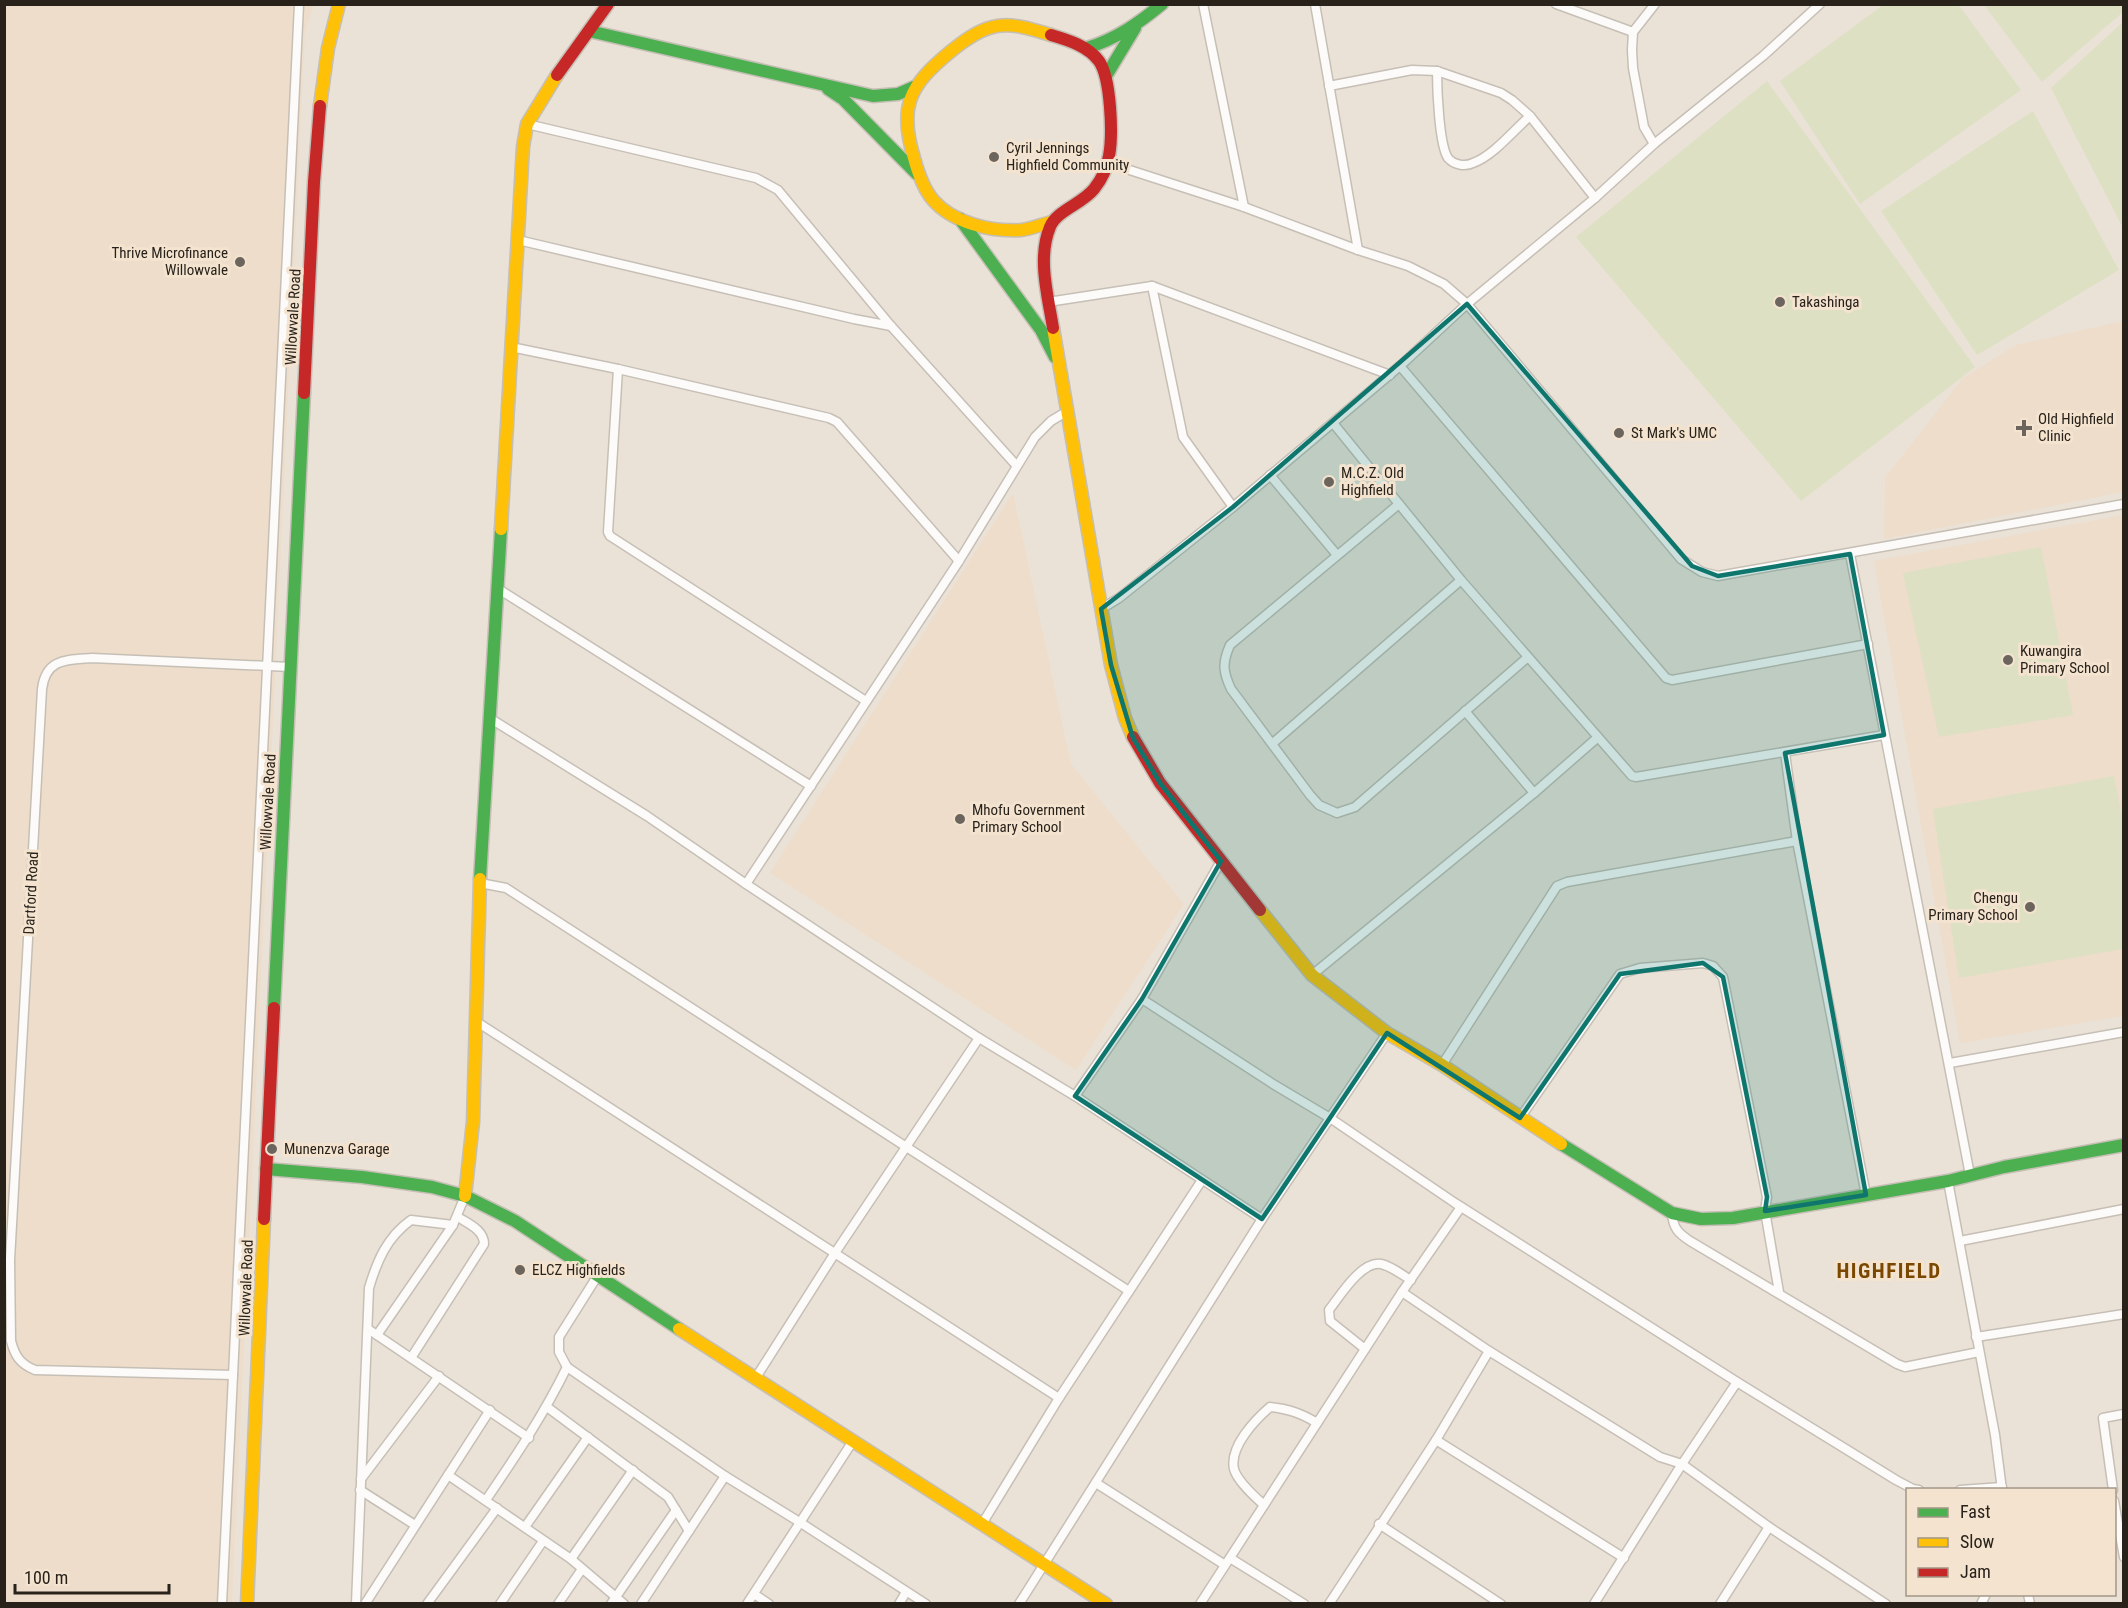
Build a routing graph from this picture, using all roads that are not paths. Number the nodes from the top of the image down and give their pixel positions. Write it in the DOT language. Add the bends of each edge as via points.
graph roads {
  1 [pos="298,4"];
  2 [pos="339,4"];
  3 [pos="608,4"];
  4 [pos="1162,4"];
  5 [pos="1203,4"];
  6 [pos="1314,4"];
  7 [pos="1556,4"];
  8 [pos="1655,4"];
  9 [pos="1820,4"];
  10 [pos="1136,27"];
  11 [pos="589,31"];
  12 [pos="1633,32"];
  13 [pos="1087,48"];
  14 [pos="1437,71"];
  15 [pos="1106,76"];
  16 [pos="825,86"];
  17 [pos="1329,86"];
  18 [pos="914,87"];
  19 [pos="1530,116"];
  20 [pos="527,124"];
  21 [pos="1654,144"];
  22 [pos="1108,163"];
  23 [pos="920,177"];
  24 [pos="1595,198"];
  25 [pos="1244,207"];
  26 [pos="960,219"];
  27 [pos="1052,222"];
  28 [pos="518,240"];
  29 [pos="1358,250"];
  30 [pos="1152,286"];
  31 [pos="1048,302"];
  32 [pos="1467,304"];
  33 [pos="891,326"];
  34 [pos="510,347"];
  35 [pos="1058,363"];
  36 [pos="1400,366"];
  37 [pos="618,369"];
  38 [pos="1390,375"];
  39 [pos="1066,412"];
  40 [pos="1333,423"];
  41 [pos="1016,465"];
  42 [pos="1270,475"];
  43 [pos="1399,504"];
  44 [pos="2124,504"];
  45 [pos="1233,507"];
  46 [pos="1850,554"];
  47 [pos="1337,555"];
  48 [pos="958,561"];
  49 [pos="1461,580"];
  50 [pos="497,588"];
  51 [pos="1101,609"];
  52 [pos="1868,644"];
  53 [pos="1528,657"];
  54 [pos="267,667"];
  55 [pos="290,667"];
  56 [pos="866,701"];
  57 [pos="1465,711"];
  58 [pos="491,719"];
  59 [pos="1884,735"];
  60 [pos="1597,738"];
  61 [pos="1273,743"];
  62 [pos="1785,753"];
  63 [pos="811,786"];
  64 [pos="1534,793"];
  65 [pos="1797,841"];
  66 [pos="1221,861"];
  67 [pos="480,883"];
  68 [pos="746,884"];
  69 [pos="1312,975"];
  70 [pos="1142,999"];
  71 [pos="477,1022"];
  72 [pos="2124,1032"];
  73 [pos="1387,1033"];
  74 [pos="979,1038"];
  75 [pos="1950,1063"];
  76 [pos="1442,1065"];
  77 [pos="1075,1096"];
  78 [pos="1330,1118"];
  79 [pos="1520,1118"];
  80 [pos="2124,1145"];
  81 [pos="906,1146"];
  82 [pos="266,1169"];
  83 [pos="1970,1175"];
  84 [pos="1202,1180"];
  85 [pos="1948,1181"];
  86 [pos="1866,1195"];
  87 [pos="465,1196"];
  88 [pos="1461,1207"];
  89 [pos="2124,1209"];
  90 [pos="1765,1212"];
  91 [pos="1672,1213"];
  92 [pos="1262,1219"];
  93 [pos="455,1221"];
  94 [pos="1960,1240"];
  95 [pos="835,1253"];
  96 [pos="598,1275"];
  97 [pos="1411,1280"];
  98 [pos="1129,1291"];
  99 [pos="1402,1292"];
  100 [pos="1779,1292"];
  101 [pos="2124,1314"];
  102 [pos="368,1329"];
  103 [pos="377,1335"];
  104 [pos="1976,1337"];
  105 [pos="1365,1349"];
  106 [pos="1489,1351"];
  107 [pos="1979,1352"];
  108 [pos="411,1358"];
  109 [pos="567,1367"];
  110 [pos="233,1375"];
  111 [pos="439,1377"];
  112 [pos="755,1379"];
  113 [pos="1737,1382"];
  114 [pos="1059,1398"];
  115 [pos="547,1407"];
  116 [pos="490,1410"];
  117 [pos="2124,1414"];
  118 [pos="1317,1423"];
  119 [pos="588,1437"];
  120 [pos="529,1438"];
  121 [pos="1436,1440"];
  122 [pos="853,1441"];
  123 [pos="1682,1464"];
  124 [pos="633,1470"];
  125 [pos="448,1475"];
  126 [pos="725,1476"];
  127 [pos="361,1480"];
  128 [pos="1096,1483"];
  129 [pos="1912,1488"];
  130 [pos="2002,1488"];
  131 [pos="2113,1488"];
  132 [pos="360,1490"];
  133 [pos="486,1500"];
  134 [pos="1264,1505"];
  135 [pos="497,1508"];
  136 [pos="676,1510"];
  137 [pos="2120,1519"];
  138 [pos="801,1523"];
  139 [pos="982,1524"];
  140 [pos="1379,1524"];
  141 [pos="415,1526"];
  142 [pos="525,1527"];
  143 [pos="1769,1527"];
  144 [pos="688,1532"];
  145 [pos="543,1541"];
  146 [pos="2124,1557"];
  147 [pos="1624,1558"];
  148 [pos="571,1559"];
  149 [pos="1227,1561"];
  150 [pos="1044,1563"];
  151 [pos="582,1569"];
  152 [pos="906,1592"];
  153 [pos="754,1594"];
  154 [pos="614,1600"];
  155 [pos="222,1604"];
  156 [pos="247,1604"];
  157 [pos="356,1604"];
  158 [pos="365,1604"];
  159 [pos="428,1604"];
  160 [pos="500,1604"];
  161 [pos="558,1604"];
  162 [pos="624,1604"];
  163 [pos="641,1604"];
  164 [pos="747,1604"];
  165 [pos="769,1604"];
  166 [pos="898,1604"];
  167 [pos="926,1604"];
  168 [pos="1019,1604"];
  169 [pos="1106,1604"];
  170 [pos="1200,1604"];
  171 [pos="1305,1604"];
  172 [pos="1329,1604"];
  173 [pos="1501,1604"];
  174 [pos="1594,1604"];
  175 [pos="1720,1604"];
  176 [pos="1886,1604"];
  1 -- 54 [label="street"];
  2 -- 55 [label="street, Willowvale Road" via="317,125"];
  3 -- 11 [label="street"];
  4 -- 10 [label="street"];
  5 -- 25 [label="street"];
  6 -- 17 [label="street"];
  7 -- 12 [label="street"];
  8 -- 12 [label="street"];
  9 -- 21 [label="street" via="1763,56"];
  10 -- 13 [label="street"];
  10 -- 15 [label="street"];
  11 -- 16 [label="street"];
  11 -- 20 [label="street"];
  12 -- 21 [label="street" via="1633,68 1644,127"];
  13 -- 15 [label="street"];
  13 -- 18 [label="street" via="1018,26 991,25 973,33"];
  14 -- 17 [label="street" via="1412,70"];
  14 -- 19 [label="street" via="1501,93"];
  14 -- 19 [label="street" via="1443,145 1448,158 1457,164 1467,165 1485,157"];
  15 -- 22 [label="street" via="1112,143"];
  16 -- 18 [label="street" via="873,96 897,94"];
  16 -- 23 [label="street" via="843,99"];
  17 -- 29 [label="street"];
  18 -- 23 [label="street" via="906,119"];
  19 -- 24 [label="street"];
  20 -- 28 [label="street" via="519,183"];
  20 -- 33 [label="street" via="767,183 787,199"];
  21 -- 24 [label="street"];
  22 -- 25 [label="street"];
  22 -- 27 [label="street" via="1086,198"];
  23 -- 26 [label="street" via="934,201"];
  24 -- 32 [label="street"];
  25 -- 29 [label="street"];
  26 -- 27 [label="street" via="992,229 1022,230"];
  26 -- 35 [label="street" via="1041,330"];
  27 -- 31 [label="street" via="1045,248"];
  28 -- 33 [label="street"];
  28 -- 34 [label="street"];
  29 -- 32 [label="street" via="1425,274"];
  30 -- 31 [label="street"];
  30 -- 38 [label="street"];
  30 -- 45 [label="street" via="1184,436"];
  31 -- 35 [label="street"];
  32 -- 36 [label="street"];
  32 -- 46 [label="street" via="1681,560 1718,576"];
  33 -- 41 [label="street"];
  34 -- 37 [label="street"];
  34 -- 50 [label="street"];
  35 -- 39 [label="street"];
  36 -- 38 [label="street"];
  36 -- 52 [label="street" via="1666,678"];
  37 -- 48 [label="street" via="837,422"];
  37 -- 56 [label="street" via="610,536"];
  38 -- 40 [label="street"];
  39 -- 41 [label="street" via="1035,436"];
  39 -- 51 [label="street"];
  40 -- 42 [label="street"];
  40 -- 43 [label="street"];
  41 -- 48 [label="street"];
  42 -- 45 [label="street"];
  42 -- 47 [label="street"];
  43 -- 47 [label="street"];
  43 -- 49 [label="street"];
  44 -- 46 [label="street"];
  45 -- 51 [label="street"];
  46 -- 52 [label="street"];
  47 -- 61 [label="street" via="1230,645 1224,658 1231,689"];
  48 -- 56 [label="street"];
  49 -- 53 [label="street"];
  49 -- 61 [label="street"];
  50 -- 58 [label="street"];
  50 -- 63 [label="street"];
  51 -- 66 [label="street" via="1111,665 1133,738 1160,783"];
  52 -- 59 [label="street"];
  53 -- 57 [label="street"];
  53 -- 60 [label="street"];
  54 -- 55 [label="street, Dartford Road"];
  54 -- 110 [label="street"];
  54 -- 110 [label="street, Dartford Road" via="92,658 55,663 43,677 10,1260 11,1341 14,1354 35,1370"];
  55 -- 82 [label="street, Willowvale Road"];
  56 -- 63 [label="street"];
  57 -- 61 [label="street" via="1364,800 1337,813 1319,805"];
  57 -- 64 [label="street"];
  58 -- 67 [label="street"];
  58 -- 68 [label="street" via="647,816"];
  59 -- 62 [label="street"];
  59 -- 75 [label="street"];
  60 -- 62 [label="street" via="1636,777"];
  60 -- 64 [label="street"];
  62 -- 65 [label="street"];
  63 -- 68 [label="street"];
  64 -- 69 [label="street"];
  65 -- 76 [label="street" via="1557,886"];
  65 -- 86 [label="street"];
  66 -- 69 [label="street"];
  66 -- 70 [label="street"];
  67 -- 71 [label="street"];
  67 -- 81 [label="street" via="506,888"];
  68 -- 74 [label="street"];
  69 -- 73 [label="street"];
  70 -- 77 [label="street"];
  70 -- 78 [label="street"];
  71 -- 87 [label="street"];
  71 -- 95 [label="street"];
  72 -- 75 [label="street"];
  73 -- 76 [label="street"];
  73 -- 78 [label="street"];
  74 -- 77 [label="street"];
  74 -- 81 [label="street"];
  75 -- 83 [label="street"];
  76 -- 79 [label="street"];
  77 -- 84 [label="street"];
  78 -- 88 [label="street"];
  78 -- 92 [label="street"];
  79 -- 90 [label="street" via="1620,974 1640,968 1708,964 1723,977 1767,1197"];
  79 -- 91 [label="street"];
  80 -- 83 [label="street"];
  81 -- 95 [label="street"];
  81 -- 98 [label="street"];
  82 -- 87 [label="street" via="362,1177"];
  82 -- 156 [label="street, Willowvale Road"];
  83 -- 85 [label="street"];
  84 -- 92 [label="street"];
  84 -- 98 [label="street"];
  85 -- 86 [label="street"];
  85 -- 94 [label="street"];
  86 -- 90 [label="street"];
  87 -- 93 [label="street"];
  87 -- 96 [label="street" via="514,1221"];
  88 -- 97 [label="street"];
  88 -- 113 [label="street"];
  89 -- 94 [label="street"];
  90 -- 91 [label="street" via="1716,1220"];
  90 -- 100 [label="street"];
  91 -- 100 [label="street" via="1676,1231"];
  92 -- 128 [label="street"];
  93 -- 102 [label="street" via="411,1220 398,1230 377,1261 369,1288"];
  93 -- 103 [label="street"];
  93 -- 108 [label="street" via="480,1231 484,1244"];
  94 -- 104 [label="street"];
  95 -- 112 [label="street"];
  95 -- 114 [label="street"];
  96 -- 109 [label="street" via="559,1337"];
  96 -- 112 [label="street"];
  97 -- 99 [label="street"];
  97 -- 105 [label="street" via="1384,1265 1373,1264 1360,1272 1329,1310 1330,1321"];
  98 -- 114 [label="street"];
  99 -- 105 [label="street"];
  99 -- 106 [label="street"];
  100 -- 107 [label="street" via="1905,1367"];
  101 -- 104 [label="street"];
  102 -- 103 [label="street"];
  102 -- 127 [label="street"];
  103 -- 108 [label="street"];
  104 -- 107 [label="street"];
  105 -- 118 [label="street"];
  106 -- 121 [label="street"];
  106 -- 123 [label="street" via="1660,1456"];
  107 -- 130 [label="street"];
  108 -- 111 [label="street"];
  109 -- 115 [label="street"];
  109 -- 126 [label="street"];
  110 -- 155 [label="street"];
  111 -- 116 [label="street"];
  111 -- 127 [label="street"];
  112 -- 122 [label="street"];
  113 -- 123 [label="street"];
  113 -- 129 [label="street"];
  114 -- 139 [label="street"];
  115 -- 119 [label="street"];
  115 -- 120 [label="street"];
  116 -- 120 [label="street"];
  116 -- 125 [label="street"];
  117 -- 131 [label="street" via="2103,1418"];
  118 -- 134 [label="street"];
  118 -- 134 [label="street" via="1303,1414 1270,1407 1243,1436 1234,1469"];
  119 -- 124 [label="street"];
  119 -- 142 [label="street"];
  120 -- 133 [label="street"];
  121 -- 140 [label="street"];
  121 -- 147 [label="street"];
  122 -- 138 [label="street"];
  122 -- 139 [label="street"];
  123 -- 143 [label="street"];
  123 -- 147 [label="street"];
  124 -- 136 [label="street" via="668,1497"];
  124 -- 148 [label="street"];
  125 -- 133 [label="street"];
  125 -- 141 [label="street"];
  126 -- 138 [label="street"];
  126 -- 144 [label="street"];
  127 -- 132 [label="street"];
  128 -- 149 [label="street"];
  128 -- 150 [label="street"];
  132 -- 141 [label="street"];
  132 -- 157 [label="street"];
  133 -- 135 [label="street"];
  134 -- 149 [label="street"];
  135 -- 142 [label="street"];
  135 -- 159 [label="street"];
  136 -- 144 [label="street"];
  136 -- 154 [label="street"];
  137 -- 146 [label="street"];
  138 -- 152 [label="street"];
  138 -- 153 [label="street"];
  139 -- 150 [label="street"];
  140 -- 172 [label="street"];
  140 -- 173 [label="street"];
  141 -- 158 [label="street"];
  142 -- 145 [label="street"];
  143 -- 175 [label="street"];
  143 -- 176 [label="street"];
  144 -- 163 [label="street"];
  145 -- 148 [label="street"];
  145 -- 160 [label="street"];
  147 -- 174 [label="street"];
  148 -- 151 [label="street"];
  149 -- 170 [label="street"];
  149 -- 171 [label="street"];
  150 -- 168 [label="street"];
  150 -- 169 [label="street"];
  151 -- 154 [label="street"];
  151 -- 161 [label="street"];
  152 -- 166 [label="street"];
  152 -- 167 [label="street"];
  153 -- 164 [label="street"];
  153 -- 165 [label="street"];
  154 -- 162 [label="street"];
}
